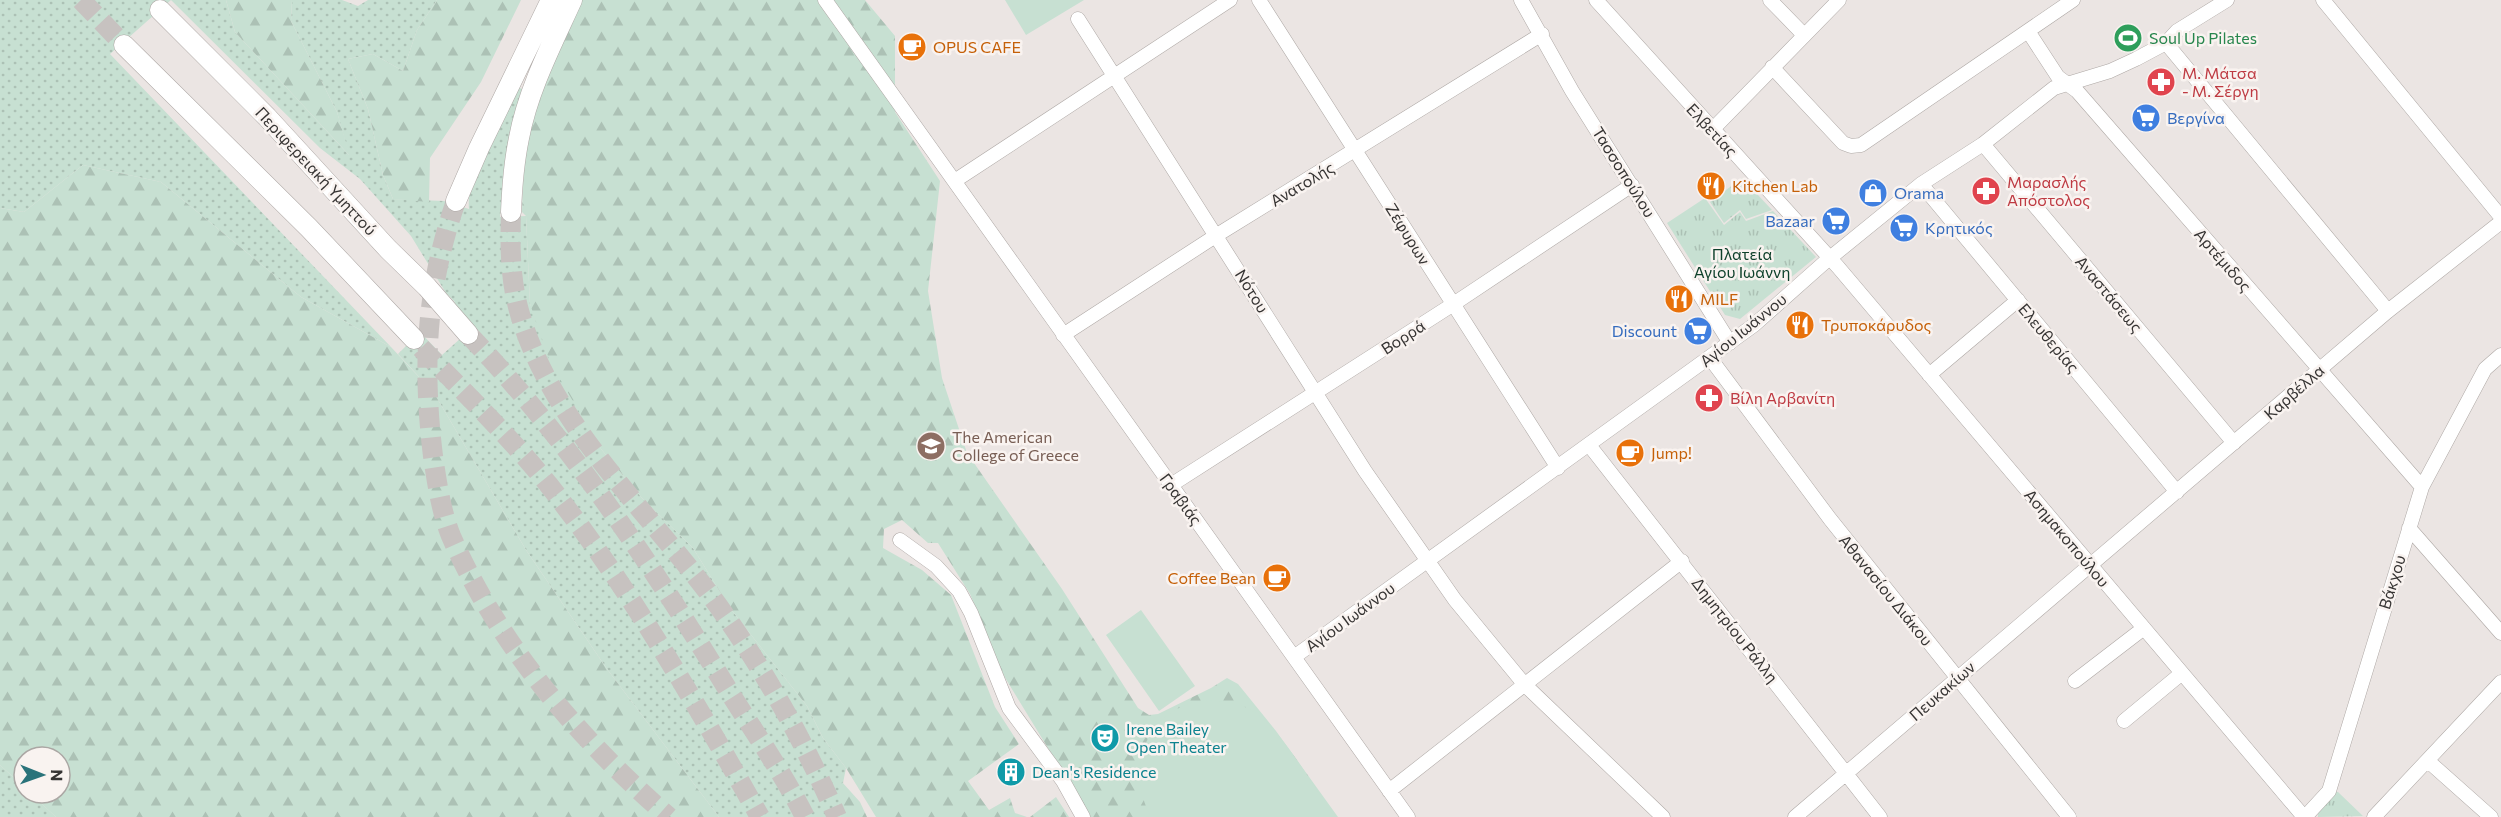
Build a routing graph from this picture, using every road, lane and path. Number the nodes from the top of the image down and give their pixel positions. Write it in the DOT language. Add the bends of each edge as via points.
graph roads {
  1 [pos="551,0"];
  2 [pos="572,0"];
  3 [pos="825,0"];
  4 [pos="1230,0"];
  5 [pos="1259,0"];
  6 [pos="1521,0"];
  7 [pos="1596,0"];
  8 [pos="1770,0"];
  9 [pos="1839,0"];
  10 [pos="2073,0"];
  11 [pos="2227,0"];
  12 [pos="2323,0"];
  13 [pos="160,10"];
  14 [pos="1078,19"];
  15 [pos="2028,31"];
  16 [pos="1542,34"];
  17 [pos="1804,35"];
  18 [pos="2166,43"];
  19 [pos="124,45"];
  20 [pos="1772,67"];
  21 [pos="1114,76"];
  22 [pos="2067,84"];
  23 [pos="1712,130"];
  24 [pos="1983,144"];
  25 [pos="1356,151"];
  26 [pos="956,180"];
  27 [pos="1921,184"];
  28 [pos="1632,185"];
  29 [pos="456,201"];
  30 [pos="511,212"];
  31 [pos="2501,217"];
  32 [pos="2501,222"];
  33 [pos="1217,235"];
  34 [pos="1830,258"];
  35 [pos="2018,300"];
  36 [pos="1452,305"];
  37 [pos="2388,311"];
  38 [pos="468,334"];
  39 [pos="1063,335"];
  40 [pos="414,339"];
  41 [pos="1730,343"];
  42 [pos="2501,356"];
  43 [pos="1710,358"];
  44 [pos="2319,371"];
  45 [pos="1929,375"];
  46 [pos="1316,393"];
  47 [pos="2234,443"];
  48 [pos="1589,445"];
  49 [pos="1558,468"];
  50 [pos="1171,485"];
  51 [pos="2422,487"];
  52 [pos="2178,492"];
  53 [pos="2409,528"];
  54 [pos="900,540"];
  55 [pos="1427,561"];
  56 [pos="1682,561"];
  57 [pos="2091,566"];
  58 [pos="2144,628"];
  59 [pos="2501,633"];
  60 [pos="1294,657"];
  61 [pos="2182,674"];
  62 [pos="1957,678"];
  63 [pos="2074,681"];
  64 [pos="2501,682"];
  65 [pos="1525,685"];
  66 [pos="2124,721"];
  67 [pos="2428,761"];
  68 [pos="1847,773"];
  69 [pos="1389,791"];
  70 [pos="1083,817"];
  71 [pos="1408,817"];
  72 [pos="1664,817"];
  73 [pos="1795,817"];
  74 [pos="1881,817"];
  75 [pos="2069,817"];
  76 [pos="2305,817"];
  77 [pos="2374,817"];
  78 [pos="2491,817"];
  1 -- 29 [label="highway"];
  2 -- 30 [label="highway" via="525,117 512,183"];
  3 -- 26 [label="street, Γραβιάς"];
  4 -- 21 [label="street"];
  5 -- 25 [label="street, Ζέφυρων"];
  6 -- 16 [label="street, Τασσοπούλου"];
  7 -- 23 [label="street, Ελβετίας"];
  8 -- 17 [label="street"];
  9 -- 17 [label="street"];
  10 -- 15 [label="street"];
  11 -- 18 [label="street, Αγίου Ιωάννου" via="2177,31"];
  12 -- 31 [label="street"];
  13 -- 38 [label="highway, Περιφερειακή Υμηττού" via="267,117"];
  14 -- 21 [label="street, Νότου"];
  15 -- 20 [label="street" via="1861,145 1843,142"];
  15 -- 22 [label="street, Αρτέμιδος" via="2058,77"];
  16 -- 25 [label="street, Ανατολής"];
  16 -- 28 [label="street, Τασσοπούλου" via="1572,91"];
  17 -- 20 [label="street"];
  18 -- 22 [label="street, Αγίου Ιωάννου" via="2110,71"];
  18 -- 37 [label="street"];
  19 -- 40 [label="highway" via="309,228"];
  20 -- 23 [label="street"];
  21 -- 26 [label="street"];
  21 -- 33 [label="street, Νότου"];
  22 -- 24 [label="street, Αγίου Ιωάννου" via="2054,88"];
  22 -- 44 [label="street, Αρτέμιδος"];
  23 -- 34 [label="street, Ελβετίας"];
  24 -- 27 [label="street, Αγίου Ιωάννου"];
  24 -- 47 [label="street, Αναστάσεως"];
  25 -- 33 [label="street, Ανατολής"];
  25 -- 36 [label="street, Ζέφυρων"];
  26 -- 39 [label="street, Γραβιάς"];
  27 -- 34 [label="street, Αγίου Ιωάννου"];
  27 -- 35 [label="street, Ελευθερίας"];
  28 -- 36 [label="street, Βορρά"];
  28 -- 41 [label="street, Τασσοπούλου"];
  32 -- 37 [label="street, Καρβέλλα"];
  33 -- 39 [label="street, Ανατολής"];
  33 -- 46 [label="street, Νότου"];
  34 -- 41 [label="street, Αγίου Ιωάννου"];
  34 -- 45 [label="street, Ασημακοπούλου"];
  35 -- 45 [label="street"];
  35 -- 52 [label="street, Ελευθερίας"];
  36 -- 46 [label="street, Βορρά"];
  36 -- 49 [label="street, Ζέφυρων"];
  37 -- 44 [label="street, Καρβέλλα"];
  39 -- 50 [label="street, Γραβιάς"];
  41 -- 43 [label="street, Αγίου Ιωάννου"];
  42 -- 51 [label="street, Βάκχου" via="2485,369"];
  43 -- 48 [label="street, Αγίου Ιωάννου"];
  43 -- 62 [label="street, Αθανασίου Διάκου" via="1830,519"];
  44 -- 47 [label="street, Καρβέλλα"];
  44 -- 51 [label="street, Αρτέμιδος"];
  45 -- 57 [label="street, Ασημακοπούλου"];
  46 -- 50 [label="street, Βορρά"];
  46 -- 55 [label="street, Νότου"];
  47 -- 52 [label="street, Καρβέλλα"];
  48 -- 49 [label="street, Αγίου Ιωάννου"];
  48 -- 56 [label="street, Δημητρίου Ράλλη"];
  49 -- 55 [label="street, Αγίου Ιωάννου"];
  50 -- 60 [label="street, Γραβιάς"];
  51 -- 53 [label="street, Βάκχου"];
  52 -- 57 [label="street, Καρβέλλα"];
  53 -- 59 [label="street"];
  53 -- 76 [label="street, Βάκχου" via="2329,791"];
  54 -- 70 [label="street" via="936,566 959,591 1009,708 1063,781"];
  55 -- 60 [label="street, Αγίου Ιωάννου"];
  55 -- 65 [label="street, Νότου"];
  56 -- 65 [label="street"];
  56 -- 68 [label="street, Δημητρίου Ράλλη"];
  57 -- 58 [label="street, Ασημακοπούλου"];
  57 -- 62 [label="street, Πευκακίων"];
  58 -- 61 [label="street, Ασημακοπούλου"];
  58 -- 63 [label="street"];
  60 -- 69 [label="street, Γραβιάς"];
  61 -- 66 [label="street"];
  61 -- 76 [label="street, Ασημακοπούλου"];
  62 -- 68 [label="street, Πευκακίων"];
  62 -- 75 [label="street, Αθανασίου Διάκου"];
  64 -- 67 [label="street"];
  65 -- 69 [label="street"];
  65 -- 72 [label="street, Νότου"];
  67 -- 77 [label="street"];
  67 -- 78 [label="street"];
  68 -- 73 [label="street, Πευκακίων"];
  68 -- 74 [label="street, Δημητρίου Ράλλη"];
  69 -- 71 [label="street, Γραβιάς"];
}
